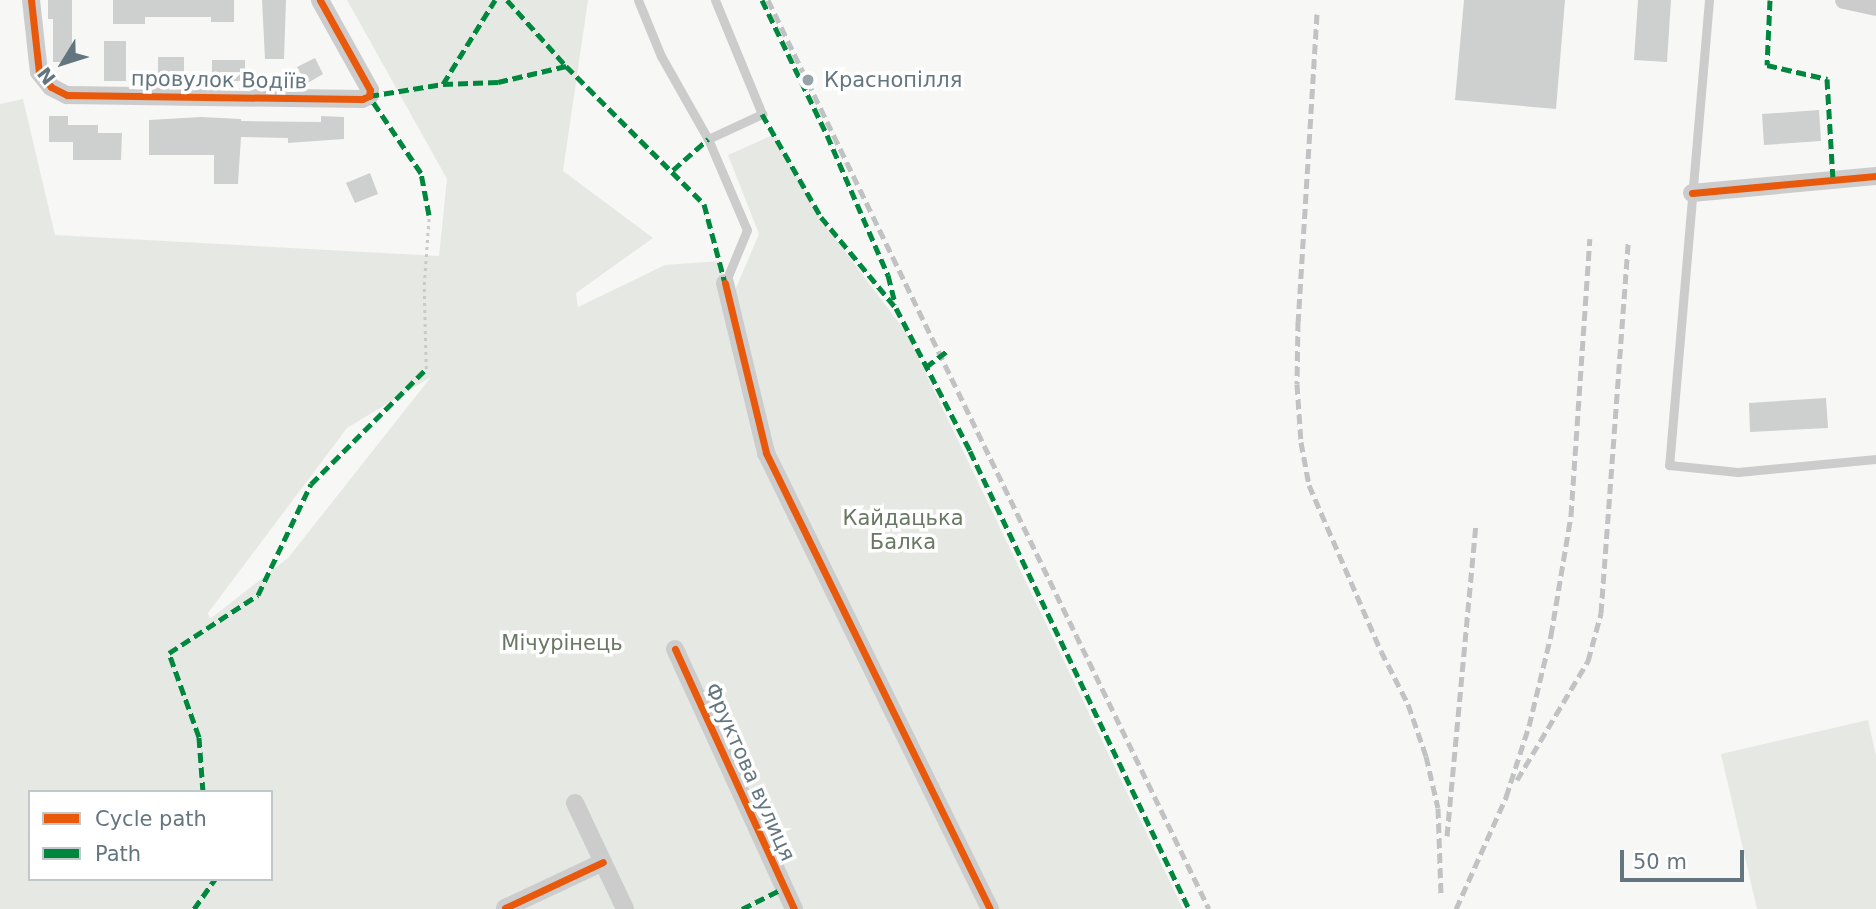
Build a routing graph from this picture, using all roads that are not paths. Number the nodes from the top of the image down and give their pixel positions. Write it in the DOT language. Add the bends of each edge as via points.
graph roads {
  1 [pos="31,0"];
  2 [pos="320,0"];
  3 [pos="638,0"];
  4 [pos="715,0"];
  5 [pos="1709,0"];
  6 [pos="1844,0"];
  7 [pos="1876,7"];
  8 [pos="708,139"];
  9 [pos="1876,176"];
  10 [pos="1692,192"];
  11 [pos="725,283"];
  12 [pos="1876,459"];
  13 [pos="676,649"];
  14 [pos="575,803"];
  15 [pos="603,862"];
  16 [pos="505,908"];
  17 [pos="625,909"];
  18 [pos="794,909"];
  19 [pos="990,909"];
  1 -- 2 [label="street, провулок Водіїв" via="39,72 51,87 67,95 369,96 370,90"];
  3 -- 8 [label="lane" via="661,56"];
  4 -- 8 [label="lane" via="762,114"];
  5 -- 10 [label="lane"];
  6 -- 7 [label="street"];
  8 -- 11 [label="lane" via="747,230"];
  9 -- 10 [label="street"];
  10 -- 12 [label="lane" via="1669,465 1738,472"];
  11 -- 19 [label="street" via="766,453"];
  13 -- 18 [label="street, Фруктова вулиця"];
  14 -- 15 [label="street"];
  15 -- 16 [label="street"];
  15 -- 17 [label="street"];
}
